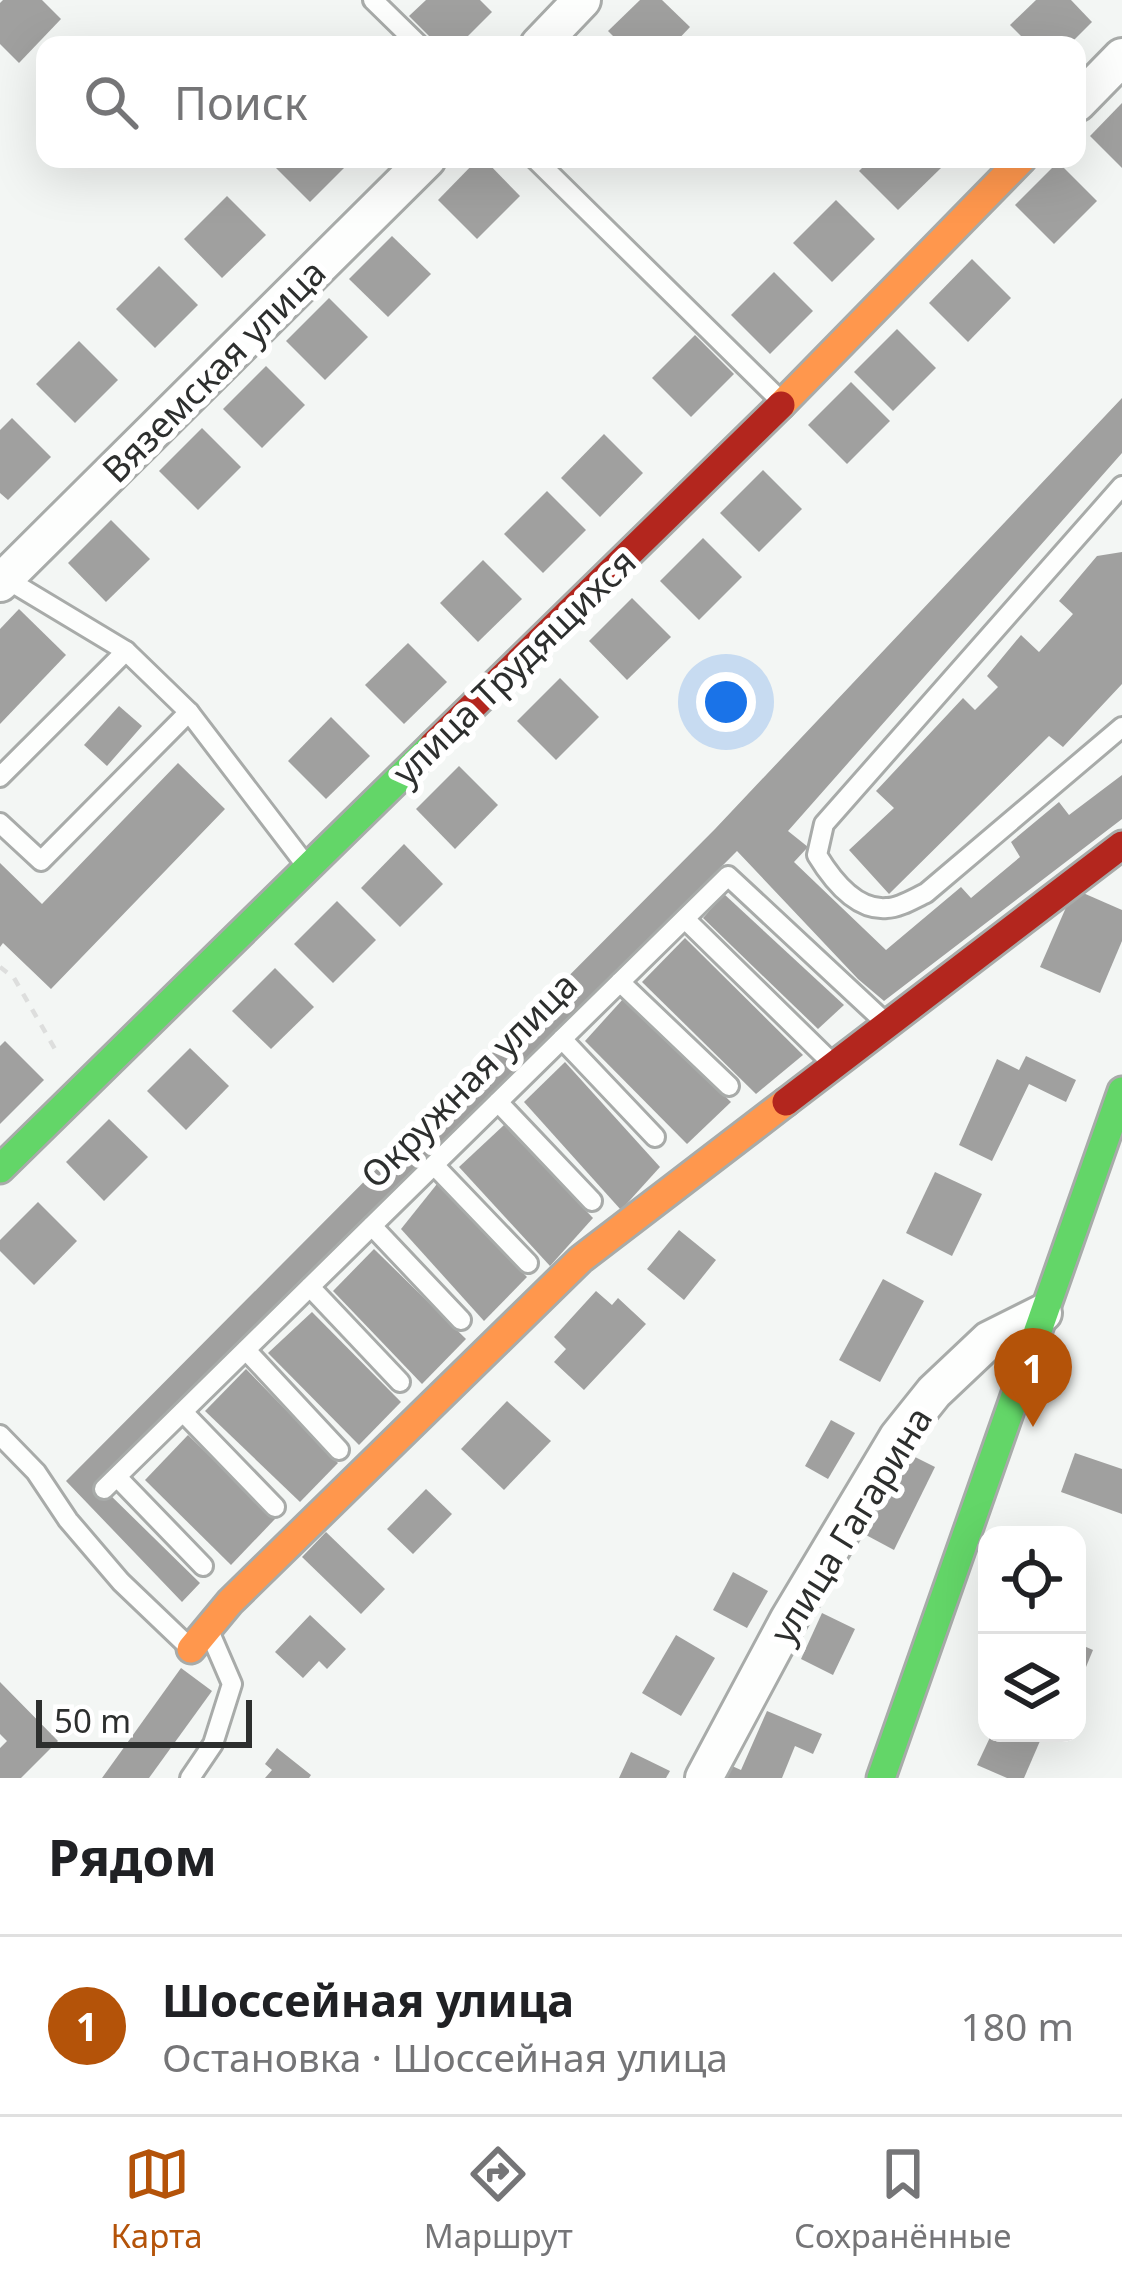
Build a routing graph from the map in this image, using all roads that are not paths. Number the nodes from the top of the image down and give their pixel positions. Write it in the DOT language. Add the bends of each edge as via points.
graph roads {
  1 [pos="373,0"];
  2 [pos="582,0"];
  3 [pos="410,36"];
  4 [pos="548,36"];
  5 [pos="1122,57"];
  6 [pos="1086,94"];
  7 [pos="418,168"];
  8 [pos="544,168"];
  9 [pos="1013,168"];
  10 [pos="783,404"];
  11 [pos="1122,486"];
  12 [pos="2,579"];
  13 [pos="126,651"];
  14 [pos="189,712"];
  15 [pos="1122,727"];
  16 [pos="0,777"];
  17 [pos="0,823"];
  18 [pos="1122,844"];
  19 [pos="308,868"];
  20 [pos="685,919"];
  21 [pos="620,982"];
  22 [pos="887,1024"];
  23 [pos="562,1039"];
  24 [pos="834,1065"];
  25 [pos="729,1086"];
  26 [pos="1122,1091"];
  27 [pos="498,1102"];
  28 [pos="655,1137"];
  29 [pos="434,1165"];
  30 [pos="0,1169"];
  31 [pos="592,1201"];
  32 [pos="372,1226"];
  33 [pos="528,1263"];
  34 [pos="310,1287"];
  35 [pos="1043,1312"];
  36 [pos="461,1320"];
  37 [pos="246,1350"];
  38 [pos="400,1382"];
  39 [pos="934,1392"];
  40 [pos="1010,1406"];
  41 [pos="183,1412"];
  42 [pos="0,1435"];
  43 [pos="339,1450"];
  44 [pos="275,1507"];
  45 [pos="203,1566"];
  46 [pos="200,1639"];
  47 [pos="190,1778"];
  48 [pos="704,1778"];
  49 [pos="881,1778"];
  1 -- 3 [label="lane"];
  2 -- 4 [label="street"];
  5 -- 6 [label="street"];
  7 -- 12 [label="street, Вяземская улица"];
  8 -- 10 [label="lane"];
  9 -- 10 [label="street, улица Трудящихся"];
  10 -- 19 [label="street, улица Трудящихся"];
  11 -- 15 [label="lane" via="824,824 818,854 831,878 861,902 887,908 926,893"];
  12 -- 13 [label="lane"];
  13 -- 14 [label="lane"];
  13 -- 16 [label="lane"];
  14 -- 17 [label="lane" via="41,861"];
  14 -- 19 [label="lane"];
  18 -- 22 [label="street"];
  19 -- 30 [label="street, улица Трудящихся"];
  20 -- 21 [label="lane, Окружная улица"];
  20 -- 22 [label="lane, Окружная улица" via="728,875"];
  20 -- 24 [label="lane"];
  21 -- 23 [label="lane, Окружная улица"];
  21 -- 25 [label="lane"];
  22 -- 24 [label="street"];
  23 -- 27 [label="lane, Окружная улица"];
  23 -- 28 [label="lane"];
  24 -- 46 [label="street" via="581,1259"];
  26 -- 35 [label="street"];
  27 -- 29 [label="lane, Окружная улица"];
  27 -- 31 [label="lane"];
  29 -- 32 [label="lane, Окружная улица"];
  29 -- 33 [label="lane"];
  32 -- 34 [label="lane, Окружная улица"];
  32 -- 36 [label="lane"];
  34 -- 37 [label="lane, Окружная улица"];
  34 -- 38 [label="lane"];
  35 -- 39 [label="street, улица Гагарина" via="989,1340"];
  35 -- 40 [label="street"];
  37 -- 41 [label="lane, Окружная улица"];
  37 -- 43 [label="lane"];
  39 -- 40 [label="street" via="972,1386"];
  39 -- 48 [label="street, улица Гагарина" via="825,1558"];
  40 -- 49 [label="street"];
  41 -- 44 [label="lane"];
  41 -- 45 [label="lane, Окружная улица" via="110,1483"];
  42 -- 46 [label="lane" via="121,1582"];
  46 -- 47 [label="lane" via="232,1684 213,1744"];
}
